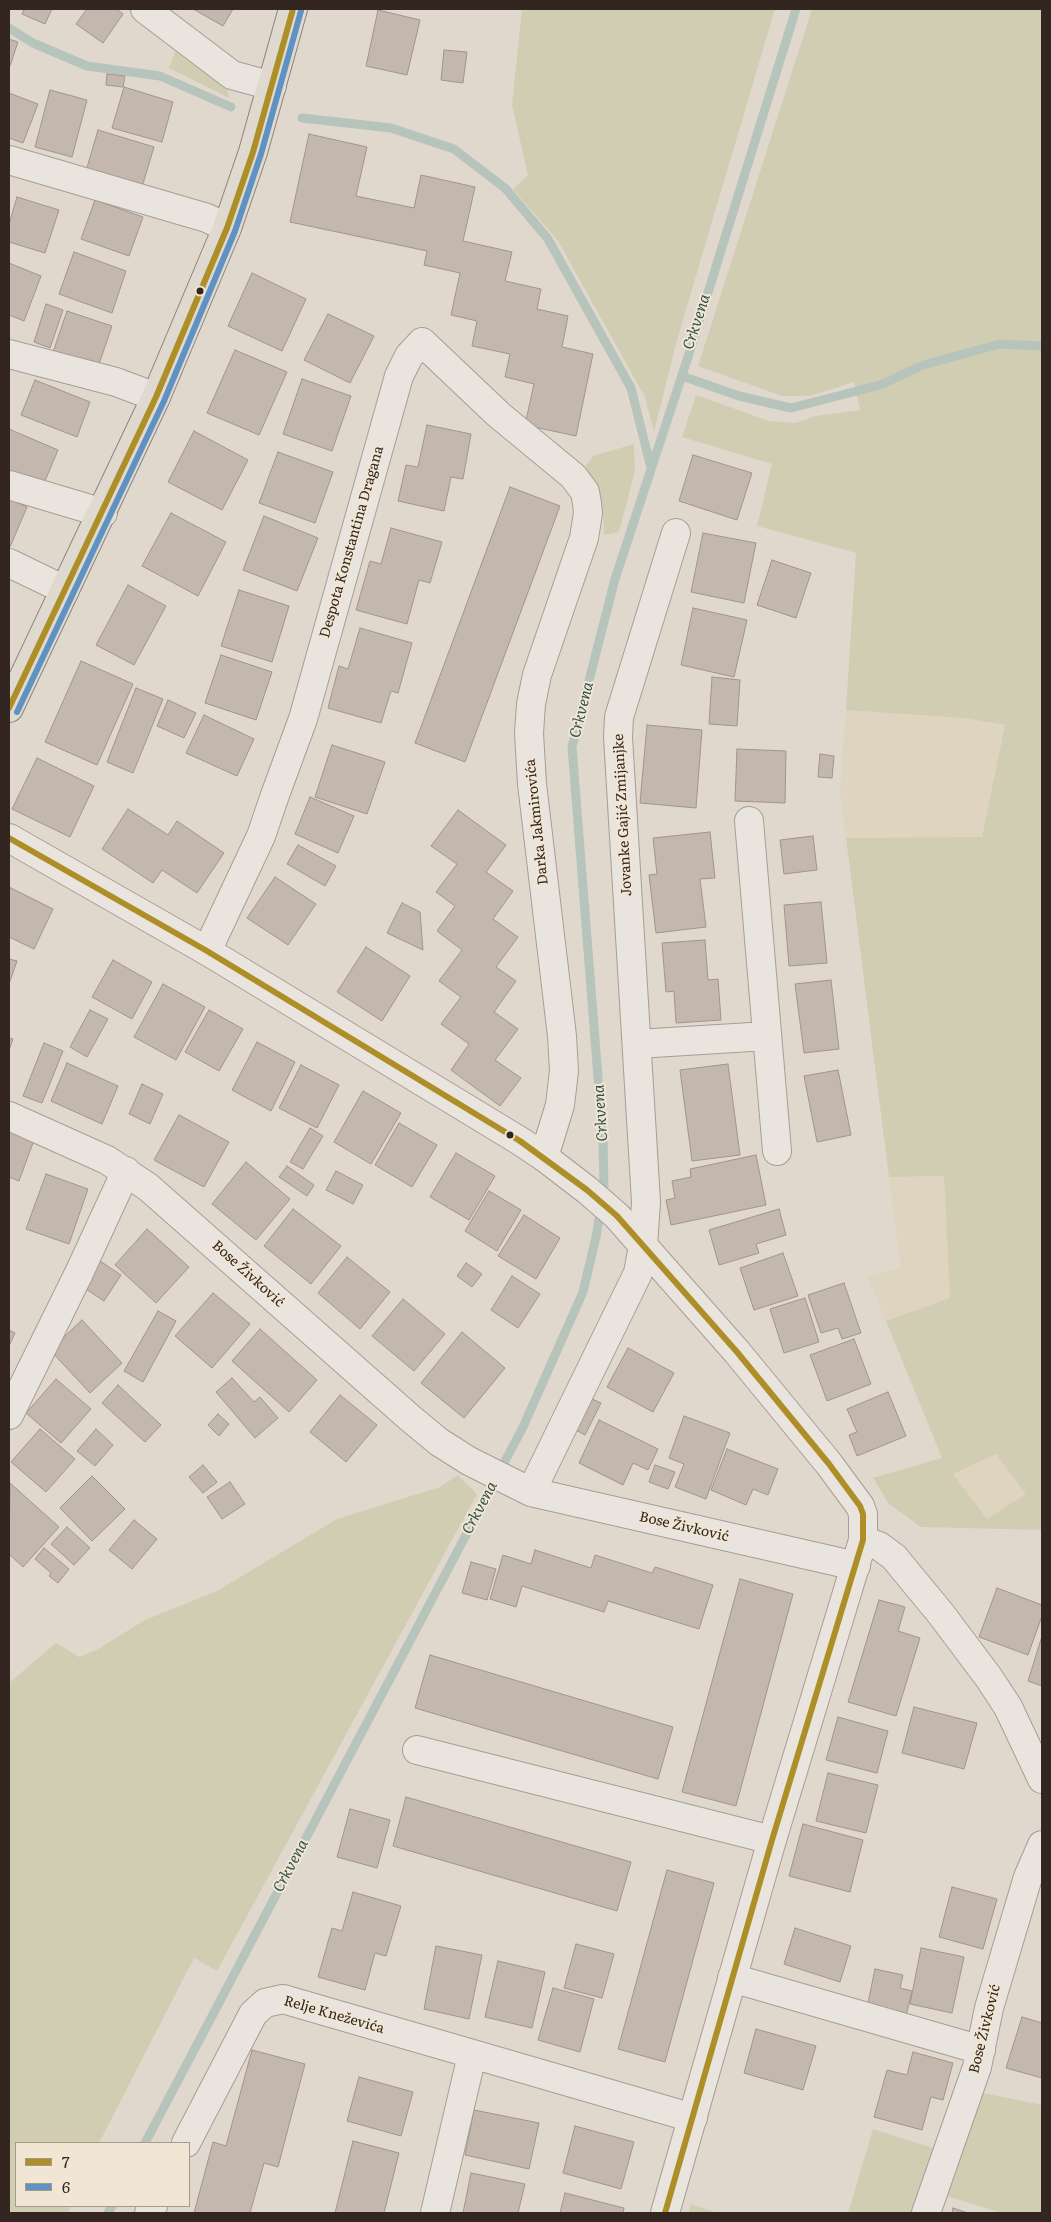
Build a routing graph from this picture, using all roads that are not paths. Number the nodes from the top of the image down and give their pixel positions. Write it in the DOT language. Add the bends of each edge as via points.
graph roads {
  1 [pos="145,9"];
  2 [pos="293,9"];
  3 [pos="272,86"];
  4 [pos="9,160"];
  5 [pos="227,228"];
  6 [pos="9,354"];
  7 [pos="156,397"];
  8 [pos="9,485"];
  9 [pos="585,492"];
  10 [pos="103,513"];
  11 [pos="676,534"];
  12 [pos="9,563"];
  13 [pos="65,590"];
  14 [pos="9,708"];
  15 [pos="749,821"];
  16 [pos="9,838"];
  17 [pos="207,951"];
  18 [pos="766,1036"];
  19 [pos="637,1044"];
  20 [pos="9,1116"];
  21 [pos="777,1151"];
  22 [pos="544,1157"];
  23 [pos="126,1171"];
  24 [pos="643,1246"];
  25 [pos="9,1415"];
  26 [pos="522,1488"];
  27 [pos="859,1553"];
  28 [pos="417,1750"];
  29 [pos="1035,1750"];
  30 [pos="1042,1779"];
  31 [pos="772,1840"];
  32 [pos="1042,1845"];
  33 [pos="732,1978"];
  34 [pos="980,2050"];
  35 [pos="472,2055"];
  36 [pos="693,2118"];
  37 [pos="187,2142"];
  38 [pos="435,2213"];
  39 [pos="665,2213"];
  40 [pos="926,2213"];
  1 -- 3 [label="street" via="232,75"];
  2 -- 3 [label="main road"];
  3 -- 5 [label="main road"];
  4 -- 5 [label="street" via="206,218"];
  5 -- 7 [label="main road"];
  6 -- 7 [label="street" via="116,382"];
  7 -- 10 [label="main road"];
  8 -- 10 [label="street"];
  9 -- 17 [label="street, Despota Konstantina Dragana" via="573,476 499,415 422,342 409,356 399,376 302,719 261,836"];
  9 -- 22 [label="street, Darka Jakmirovića" via="588,513 584,538 537,675 529,733 564,1071 560,1105"];
  10 -- 13 [label="main road"];
  11 -- 19 [label="street, Jovanke Gajić Zmijanjke" via="619,717 618,746"];
  12 -- 13 [label="street"];
  13 -- 14 [label="main road"];
  15 -- 18 [label="street"];
  16 -- 17 [label="street"];
  17 -- 22 [label="street"];
  18 -- 19 [label="street"];
  18 -- 21 [label="street"];
  19 -- 24 [label="street, Jovanke Gajić Zmijanjke" via="646,1202"];
  20 -- 23 [label="street, Bose Živković"];
  22 -- 24 [label="street" via="618,1216"];
  23 -- 25 [label="street"];
  23 -- 26 [label="street, Bose Živković" via="172,1207 439,1442"];
  24 -- 26 [label="street, Jovanke Gajić Zmijanjke" via="638,1273"];
  24 -- 27 [label="street" via="737,1352 855,1498 863,1514"];
  26 -- 27 [label="street, Bose Živković"];
  27 -- 29 [label="street, Bose Živković" via="878,1546 894,1557 989,1678"];
  27 -- 31 [label="street"];
  28 -- 31 [label="street"];
  29 -- 30 [label="street, Bose Živković"];
  31 -- 33 [label="street"];
  32 -- 34 [label="street, Bose Živković" via="1028,1878 989,2008"];
  33 -- 34 [label="street"];
  33 -- 36 [label="street"];
  34 -- 40 [label="street, Bose Živković"];
  35 -- 36 [label="street, Relje Kneževića"];
  35 -- 37 [label="street, Relje Kneževića" via="282,1998 274,1999 253,2014"];
  35 -- 38 [label="street"];
  36 -- 39 [label="street"];
}
